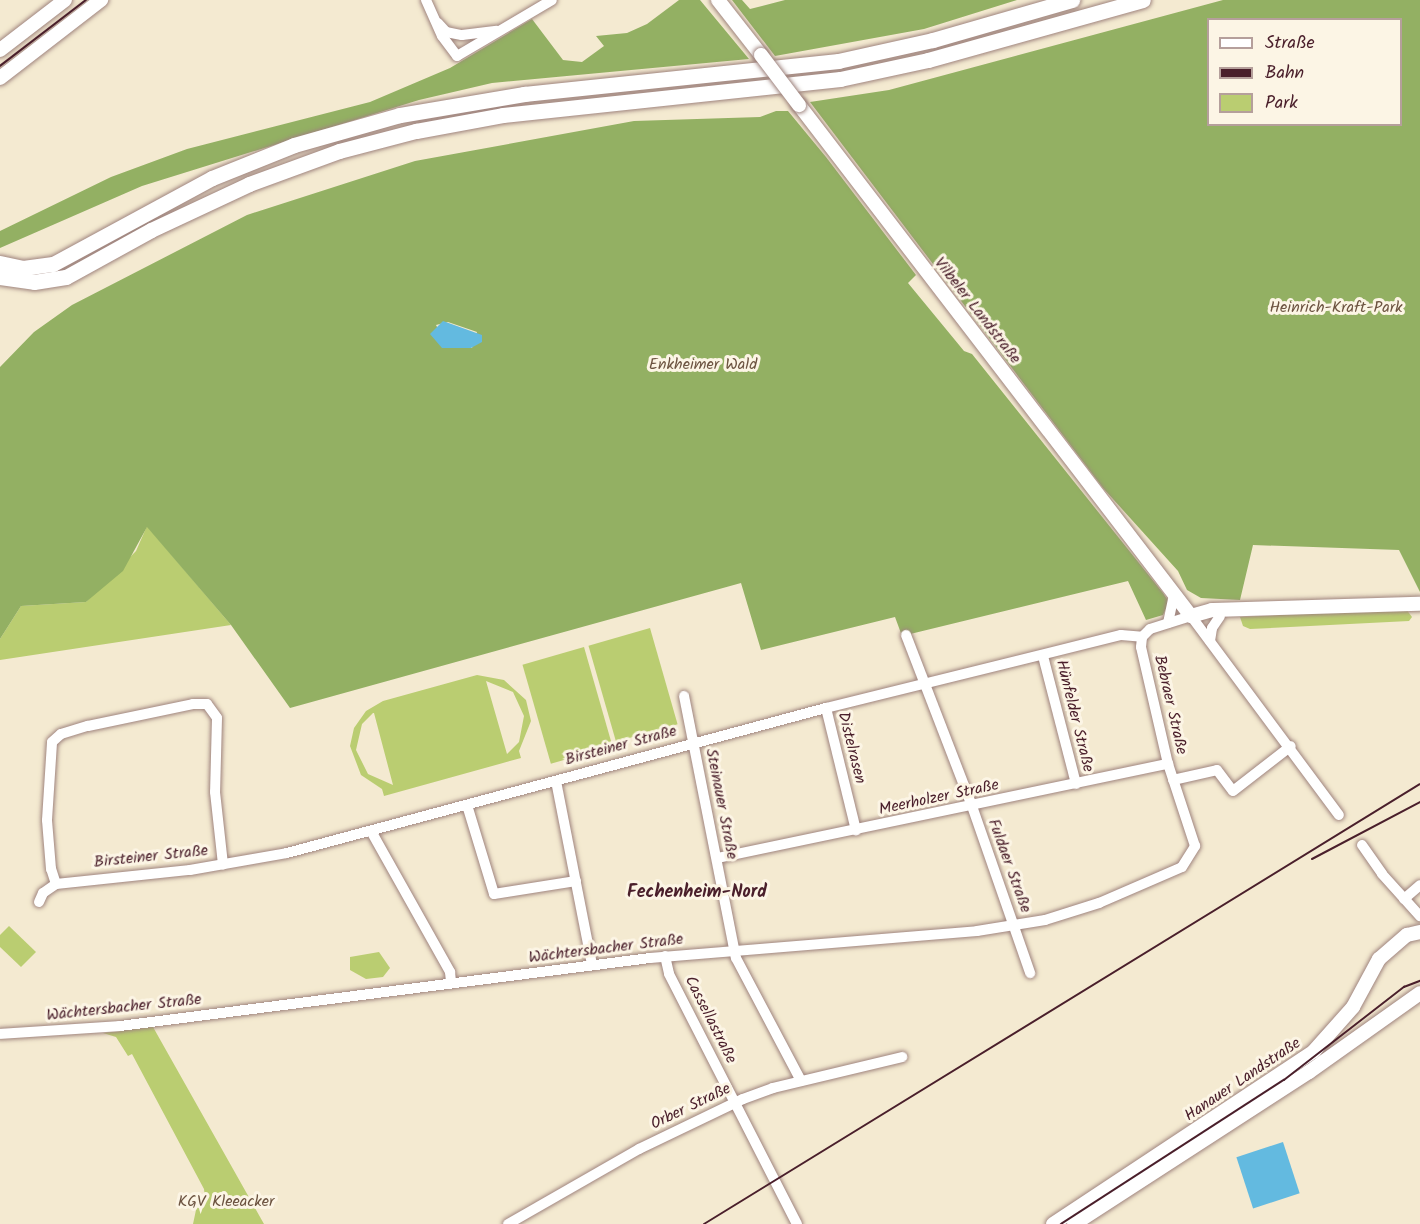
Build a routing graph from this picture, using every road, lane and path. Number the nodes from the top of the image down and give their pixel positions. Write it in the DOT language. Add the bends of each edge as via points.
graph roads {
  1 [pos="102,0"];
  2 [pos="426,0"];
  3 [pos="552,0"];
  4 [pos="718,0"];
  5 [pos="1072,0"];
  6 [pos="1143,0"];
  7 [pos="60,1"];
  8 [pos="438,23"];
  9 [pos="506,29"];
  10 [pos="446,32"];
  11 [pos="0,50"];
  12 [pos="457,56"];
  13 [pos="0,78"];
  14 [pos="0,264"];
  15 [pos="0,277"];
  16 [pos="1174,594"];
  17 [pos="1420,604"];
  18 [pos="1216,613"];
  19 [pos="1191,616"];
  20 [pos="1168,623"];
  21 [pos="906,635"];
  22 [pos="1142,637"];
  23 [pos="1210,641"];
  24 [pos="1043,656"];
  25 [pos="927,684"];
  26 [pos="684,696"];
  27 [pos="826,708"];
  28 [pos="693,743"];
  29 [pos="1291,746"];
  30 [pos="1168,764"];
  31 [pos="1173,780"];
  32 [pos="556,781"];
  33 [pos="1076,784"];
  34 [pos="467,805"];
  35 [pos="972,806"];
  36 [pos="1339,815"];
  37 [pos="370,831"];
  38 [pos="856,831"];
  39 [pos="1362,845"];
  40 [pos="1195,846"];
  41 [pos="717,858"];
  42 [pos="223,865"];
  43 [pos="576,881"];
  44 [pos="56,884"];
  45 [pos="1420,885"];
  46 [pos="1404,899"];
  47 [pos="39,902"];
  48 [pos="1417,913"];
  49 [pos="1015,926"];
  50 [pos="1413,933"];
  51 [pos="734,951"];
  52 [pos="664,956"];
  53 [pos="592,965"];
  54 [pos="1030,973"];
  55 [pos="451,982"];
  56 [pos="1419,995"];
  57 [pos="1353,1008"];
  58 [pos="1368,1029"];
  59 [pos="0,1034"];
  60 [pos="902,1057"];
  61 [pos="801,1081"];
  62 [pos="735,1102"];
  63 [pos="508,1224"];
  64 [pos="797,1224"];
  65 [pos="1053,1224"];
  66 [pos="1074,1224"];
  1 -- 13 [label="main road"];
  2 -- 8 [label="street"];
  3 -- 9 [label="street"];
  4 -- 16 [label="main road, Vilbeler Landstraße, bridge"];
  5 -- 14 [label="highway" via="942,37 838,61 524,94 400,115 294,145 212,178 53,264 23,268"];
  6 -- 15 [label="highway" via="987,45 840,79 503,115 416,130 339,151 249,184 150,230 66,277 34,282"];
  7 -- 11 [label="main road"];
  8 -- 10 [label="street"];
  8 -- 12 [label="street"];
  9 -- 10 [label="street" via="474,35"];
  9 -- 12 [label="street"];
  10 -- 12 [label="street"];
  16 -- 18 [label="main road"];
  16 -- 19 [label="main road, Vilbeler Landstraße"];
  16 -- 20 [label="street"];
  17 -- 18 [label="main road"];
  18 -- 19 [label="main road, Birsteiner Straße"];
  18 -- 23 [label="street"];
  19 -- 20 [label="street, Birsteiner Straße"];
  19 -- 23 [label="street, Vilbeler Landstraße"];
  20 -- 22 [label="street, Birsteiner Straße" via="1146,631"];
  21 -- 25 [label="street, Fuldaer Straße"];
  22 -- 24 [label="street, Birsteiner Straße" via="1126,634"];
  22 -- 30 [label="street, Bebraer Straße"];
  23 -- 29 [label="street, Vilbeler Landstraße"];
  24 -- 25 [label="street, Birsteiner Straße"];
  24 -- 33 [label="street, Hünfelder Straße"];
  25 -- 27 [label="street, Birsteiner Straße"];
  25 -- 35 [label="street, Fuldaer Straße"];
  26 -- 28 [label="street, Steinauer Straße"];
  27 -- 28 [label="street, Birsteiner Straße"];
  27 -- 38 [label="street, Distelrasen"];
  28 -- 32 [label="street, Birsteiner Straße"];
  28 -- 41 [label="street, Steinauer Straße"];
  29 -- 31 [label="street, Bebraer Straße" via="1233,791 1217,770"];
  29 -- 36 [label="street, Vilbeler Landstraße"];
  30 -- 31 [label="street, Bebraer Straße"];
  30 -- 33 [label="street, Meerholzer Straße"];
  31 -- 40 [label="street, Bebraer Straße"];
  32 -- 34 [label="street, Birsteiner Straße"];
  32 -- 43 [label="street"];
  33 -- 35 [label="street, Meerholzer Straße"];
  34 -- 37 [label="street, Birsteiner Straße"];
  34 -- 43 [label="street" via="494,894"];
  35 -- 38 [label="street, Meerholzer Straße"];
  35 -- 49 [label="street, Fuldaer Straße"];
  37 -- 42 [label="street, Birsteiner Straße"];
  37 -- 55 [label="street" via="450,972"];
  38 -- 41 [label="street, Meerholzer Straße"];
  39 -- 46 [label="street"];
  40 -- 49 [label="street, Wächtersbacher Straße" via="1186,864 1147,884 1077,910"];
  41 -- 51 [label="street, Steinauer Straße"];
  42 -- 44 [label="street, Birsteiner Straße"];
  42 -- 44 [label="street" via="215,792 217,718 207,704 193,704 87,726 61,734 52,742 47,820"];
  43 -- 53 [label="street"];
  44 -- 47 [label="street" via="43,893"];
  45 -- 46 [label="street"];
  46 -- 48 [label="street"];
  48 -- 50 [label="street"];
  49 -- 51 [label="street, Wächtersbacher Straße"];
  49 -- 54 [label="street, Fuldaer Straße"];
  50 -- 57 [label="main road, Hanauer Landstraße" via="1379,958"];
  51 -- 52 [label="street, Wächtersbacher Straße"];
  51 -- 61 [label="street, Steinauer Straße"];
  52 -- 53 [label="street, Wächtersbacher Straße"];
  52 -- 62 [label="street, Cassellastraße" via="669,974"];
  53 -- 55 [label="street, Wächtersbacher Straße"];
  55 -- 59 [label="street, Wächtersbacher Straße" via="120,1026"];
  56 -- 58 [label="main road, Hanauer Landstraße"];
  57 -- 58 [label="main road" via="1352,1030 1359,1034"];
  57 -- 65 [label="main road, Hanauer Landstraße" via="1300,1063"];
  58 -- 66 [label="main road, Hanauer Landstraße"];
  60 -- 61 [label="street, Orber Straße"];
  61 -- 62 [label="street, Orber Straße"];
  62 -- 63 [label="street, Orber Straße" via="639,1149"];
  62 -- 64 [label="street, Cassellastraße"];
}
